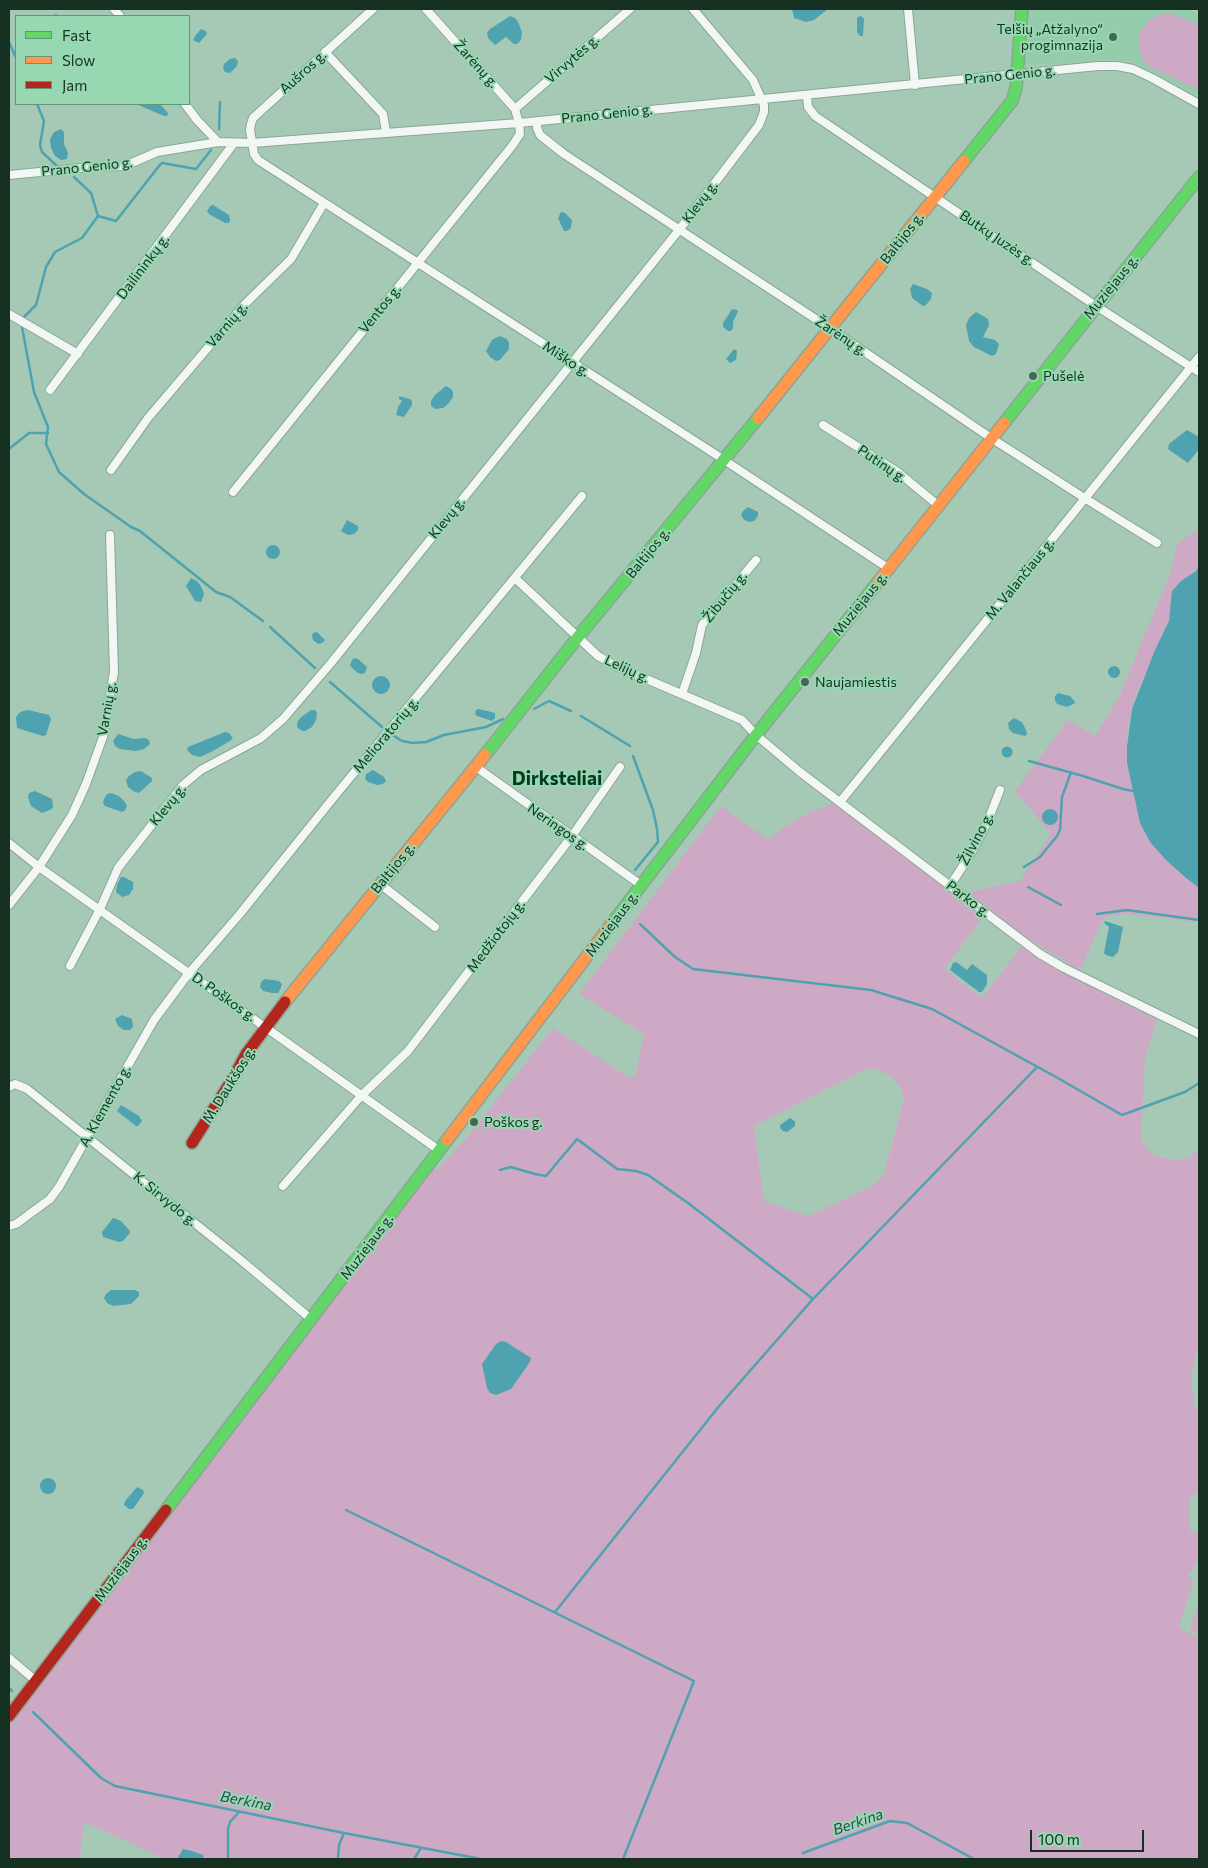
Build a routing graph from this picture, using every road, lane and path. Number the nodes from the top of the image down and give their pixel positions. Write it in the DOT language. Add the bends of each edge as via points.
graph roads {
  1 [pos="374,9"];
  2 [pos="426,9"];
  3 [pos="630,9"];
  4 [pos="693,9"];
  5 [pos="908,9"];
  6 [pos="1022,9"];
  7 [pos="325,52"];
  8 [pos="1017,74"];
  9 [pos="915,85"];
  10 [pos="807,95"];
  11 [pos="762,98"];
  12 [pos="1199,104"];
  13 [pos="186,105"];
  14 [pos="515,109"];
  15 [pos="537,121"];
  16 [pos="520,123"];
  17 [pos="386,132"];
  18 [pos="218,142"];
  19 [pos="234,143"];
  20 [pos="252,143"];
  21 [pos="9,176"];
  22 [pos="1199,178"];
  23 [pos="934,196"];
  24 [pos="324,203"];
  25 [pos="679,230"];
  26 [pos="417,262"];
  27 [pos="1096,306"];
  28 [pos="9,314"];
  29 [pos="831,329"];
  30 [pos="78,354"];
  31 [pos="1199,356"];
  32 [pos="572,363"];
  33 [pos="1191,367"];
  34 [pos="1199,372"];
  35 [pos="50,390"];
  36 [pos="823,425"];
  37 [pos="991,438"];
  38 [pos="724,460"];
  39 [pos="111,470"];
  40 [pos="233,492"];
  41 [pos="582,496"];
  42 [pos="1086,499"];
  43 [pos="939,506"];
  44 [pos="110,535"];
  45 [pos="1157,543"];
  46 [pos="756,560"];
  47 [pos="888,568"];
  48 [pos="515,578"];
  49 [pos="578,637"];
  50 [pos="682,694"];
  51 [pos="756,735"];
  52 [pos="476,767"];
  53 [pos="620,767"];
  54 [pos="1000,790"];
  55 [pos="840,802"];
  56 [pos="572,836"];
  57 [pos="9,843"];
  58 [pos="39,867"];
  59 [pos="380,884"];
  60 [pos="641,885"];
  61 [pos="950,886"];
  62 [pos="9,905"];
  63 [pos="100,909"];
  64 [pos="435,927"];
  65 [pos="70,966"];
  66 [pos="189,973"];
  67 [pos="266,1026"];
  68 [pos="1199,1034"];
  69 [pos="12,1085"];
  70 [pos="361,1096"];
  71 [pos="88,1138"];
  72 [pos="192,1143"];
  73 [pos="440,1151"];
  74 [pos="283,1186"];
  75 [pos="9,1226"];
  76 [pos="311,1319"];
  77 [pos="9,1658"];
  78 [pos="36,1680"];
  79 [pos="9,1716"];
  1 -- 7 [label="street, Aušros g."];
  2 -- 14 [label="street, Žarėnų g."];
  3 -- 14 [label="street, Virvytės g."];
  4 -- 11 [label="street" via="748,73"];
  5 -- 9 [label="street"];
  6 -- 8 [label="main road, Baltijos g."];
  7 -- 17 [label="street" via="383,114"];
  7 -- 20 [label="street, Aušros g." via="254,118 250,124"];
  8 -- 9 [label="street, Prano Genio g."];
  8 -- 12 [label="street, Prano Genio g." via="1098,66 1124,67 1152,78"];
  8 -- 23 [label="main road, Baltijos g." via="1012,101"];
  9 -- 10 [label="street, Prano Genio g."];
  10 -- 11 [label="street, Prano Genio g."];
  10 -- 23 [label="street, Butkų Juzės g." via="808,107 815,116"];
  11 -- 15 [label="street, Prano Genio g."];
  11 -- 25 [label="street, Klevų g." via="764,112 759,125"];
  13 -- 18 [label="street"];
  14 -- 16 [label="street, Žarėnų g."];
  15 -- 16 [label="street, Prano Genio g."];
  15 -- 25 [label="street, Žarėnų g." via="538,132 544,140"];
  16 -- 17 [label="street, Prano Genio g."];
  16 -- 26 [label="street, Ventos g." via="520,134 512,146"];
  17 -- 20 [label="street, Prano Genio g."];
  18 -- 19 [label="street, Prano Genio g."];
  18 -- 21 [label="street, Prano Genio g." via="156,152 125,166"];
  19 -- 20 [label="street, Prano Genio g."];
  19 -- 30 [label="street, Dailininkų g."];
  20 -- 24 [label="street, Miško g." via="258,160"];
  22 -- 27 [label="main road, Muziejaus g."];
  23 -- 27 [label="street, Butkų Juzės g."];
  23 -- 29 [label="main road, Baltijos g."];
  24 -- 26 [label="street, Miško g."];
  24 -- 39 [label="street, Varnių g." via="291,259 245,304 148,418"];
  25 -- 29 [label="street, Žarėnų g."];
  25 -- 32 [label="street, Klevų g."];
  26 -- 32 [label="street, Miško g."];
  26 -- 40 [label="street, Ventos g."];
  27 -- 33 [label="street, Butkų Juzės g."];
  27 -- 37 [label="main road, Muziejaus g."];
  28 -- 30 [label="street"];
  29 -- 37 [label="street, Žarėnų g."];
  29 -- 38 [label="main road, Baltijos g."];
  30 -- 35 [label="street, Dailininkų g."];
  31 -- 33 [label="street, M. Valančiaus g."];
  32 -- 38 [label="street, Miško g."];
  32 -- 63 [label="street, Klevų g." via="283,719 261,738 201,770 183,785 118,868"];
  33 -- 34 [label="street, Butkų Juzės g."];
  33 -- 42 [label="street, M. Valančiaus g."];
  36 -- 43 [label="street, Putinų g." via="899,474"];
  37 -- 42 [label="street, Žarėnų g."];
  37 -- 43 [label="main road, Muziejaus g."];
  38 -- 47 [label="street, Miško g."];
  38 -- 49 [label="main road, Baltijos g."];
  41 -- 48 [label="street, Melioratorių g."];
  42 -- 45 [label="street, Žarėnų g."];
  42 -- 55 [label="street, M. Valančiaus g."];
  43 -- 47 [label="main road, Muziejaus g."];
  44 -- 58 [label="street, Varnių g." via="114,672 103,737 72,815"];
  46 -- 50 [label="street, Žibučių g." via="702,625"];
  47 -- 51 [label="main road, Muziejaus g."];
  48 -- 49 [label="street, Lelijų g."];
  48 -- 66 [label="street, Melioratorių g."];
  49 -- 50 [label="street, Lelijų g." via="598,656 616,666"];
  49 -- 52 [label="main road, Baltijos g."];
  50 -- 51 [label="street, Lelijų g." via="742,720"];
  51 -- 55 [label="street, Parko g."];
  51 -- 60 [label="main road, Muziejaus g."];
  52 -- 56 [label="street, Neringos g."];
  52 -- 59 [label="main road, Baltijos g."];
  53 -- 56 [label="street, Medžiotojų g."];
  54 -- 61 [label="street, Žilvino g." via="974,850"];
  55 -- 61 [label="street, Parko g."];
  56 -- 60 [label="street, Neringos g."];
  56 -- 70 [label="street, Medžiotojų g." via="408,1051"];
  57 -- 58 [label="street, D. Poškos g."];
  58 -- 62 [label="street, Varnių g."];
  58 -- 63 [label="street, D. Poškos g."];
  59 -- 64 [label="street"];
  59 -- 67 [label="main road, Baltijos g."];
  60 -- 73 [label="main road, Muziejaus g."];
  61 -- 68 [label="street, Parko g." via="1040,954"];
  63 -- 65 [label="street, Klevų g."];
  63 -- 66 [label="street, D. Poškos g."];
  66 -- 67 [label="street, D. Poškos g."];
  66 -- 71 [label="street, A. Klemento g." via="154,1020"];
  67 -- 70 [label="street, D. Poškos g."];
  67 -- 72 [label="main road, M. Daukšos g."];
  69 -- 71 [label="street, K. Sirvydo g." via="27,1089"];
  70 -- 73 [label="street, D. Poškos g."];
  70 -- 74 [label="street, Medžiotojų g."];
  71 -- 75 [label="street, A. Klemento g." via="50,1199"];
  71 -- 76 [label="street, K. Sirvydo g."];
  73 -- 76 [label="main road, Muziejaus g."];
  76 -- 78 [label="main road, Muziejaus g."];
  77 -- 78 [label="street"];
  78 -- 79 [label="main road"];
}
